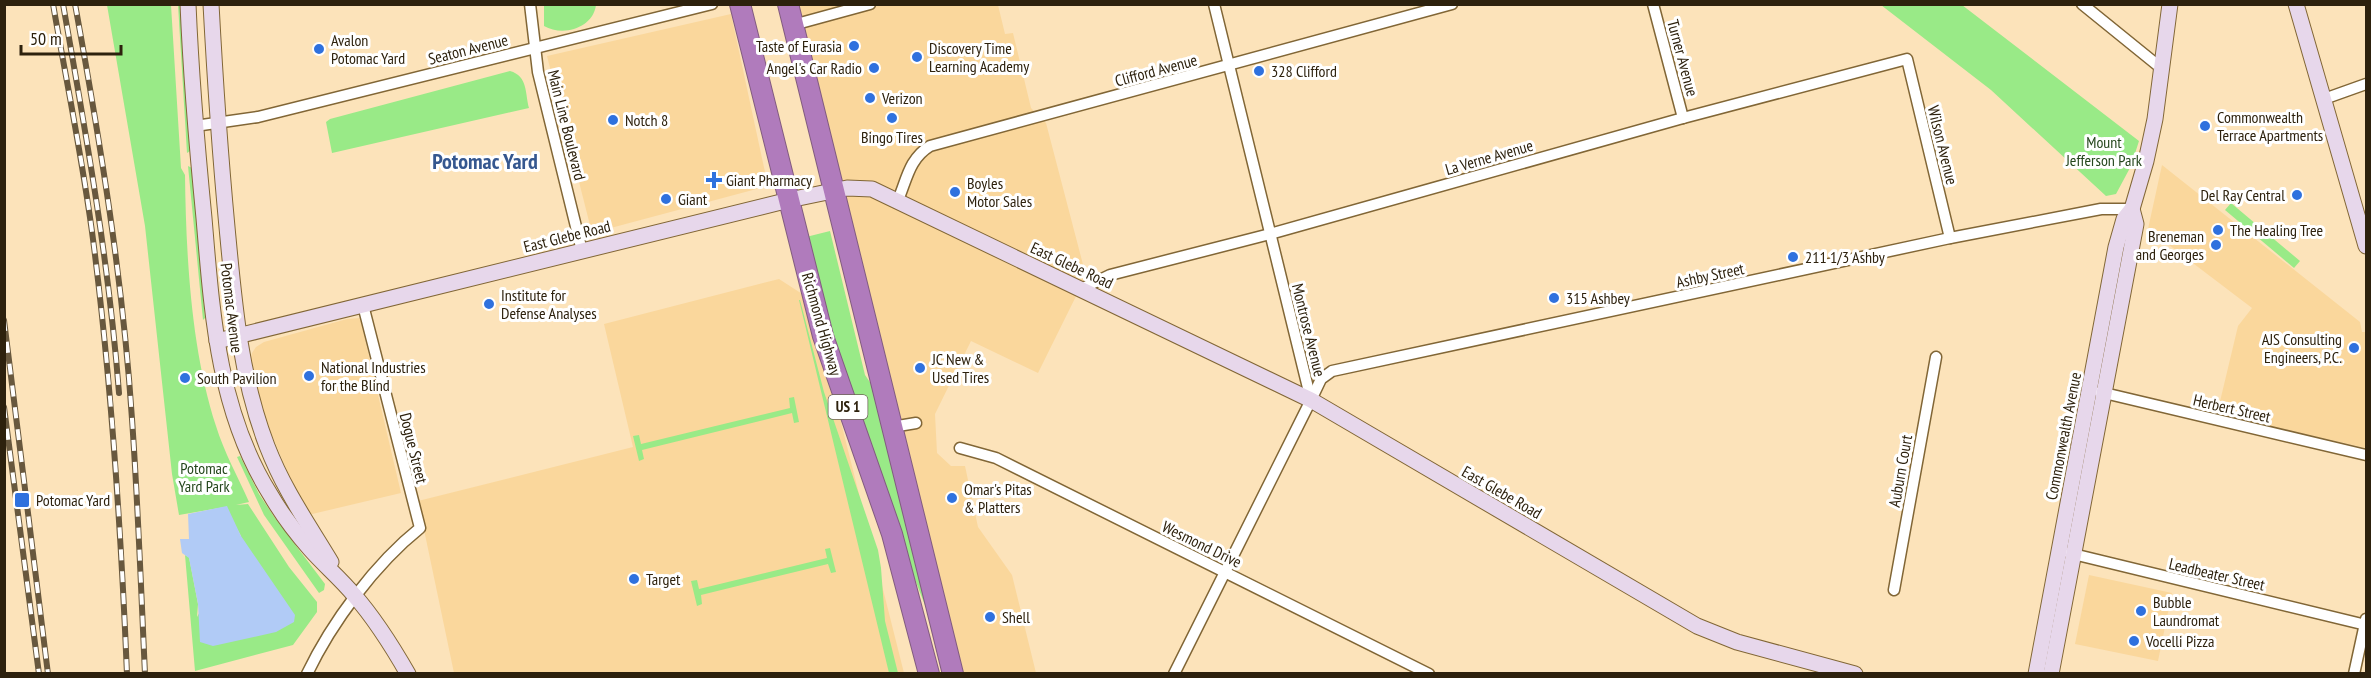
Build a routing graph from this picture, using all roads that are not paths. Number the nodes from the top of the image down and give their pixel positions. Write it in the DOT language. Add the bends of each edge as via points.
graph roads {
  1 [pos="188,4"];
  2 [pos="210,4"];
  3 [pos="530,4"];
  4 [pos="712,4"];
  5 [pos="740,4"];
  6 [pos="788,4"];
  7 [pos="870,4"];
  8 [pos="1214,4"];
  9 [pos="1452,4"];
  10 [pos="1653,4"];
  11 [pos="2082,4"];
  12 [pos="2170,4"];
  13 [pos="2296,4"];
  14 [pos="793,25"];
  15 [pos="534,48"];
  16 [pos="1907,59"];
  17 [pos="1229,65"];
  18 [pos="2161,68"];
  19 [pos="2367,84"];
  20 [pos="2324,99"];
  21 [pos="1683,118"];
  22 [pos="218,124"];
  23 [pos="195,126"];
  24 [pos="834,191"];
  25 [pos="789,200"];
  26 [pos="898,200"];
  27 [pos="2132,209"];
  28 [pos="1270,234"];
  29 [pos="1950,238"];
  30 [pos="2367,246"];
  31 [pos="582,251"];
  32 [pos="1081,289"];
  33 [pos="363,305"];
  34 [pos="238,336"];
  35 [pos="217,341"];
  36 [pos="1936,357"];
  37 [pos="2097,392"];
  38 [pos="1311,400"];
  39 [pos="916,423"];
  40 [pos="892,427"];
  41 [pos="960,448"];
  42 [pos="2367,454"];
  43 [pos="2067,552"];
  44 [pos="1225,572"];
  45 [pos="341,580"];
  46 [pos="1894,590"];
  47 [pos="355,596"];
  48 [pos="2366,623"];
  49 [pos="1853,673"];
  50 [pos="307,674"];
  51 [pos="408,674"];
  52 [pos="929,674"];
  53 [pos="953,674"];
  54 [pos="1174,674"];
  55 [pos="1429,674"];
  56 [pos="2036,674"];
  57 [pos="2051,674"];
  58 [pos="2354,674"];
  1 -- 23 [label="street, Potomac Avenue"];
  2 -- 22 [label="street, Potomac Avenue"];
  3 -- 15 [label="street, Main Line Boulevard"];
  4 -- 15 [label="street, Seaton Avenue"];
  5 -- 25 [label="highway, Richmond Highway / US 1"];
  6 -- 14 [label="highway, US 1"];
  7 -- 14 [label="street"];
  8 -- 17 [label="street, Montrose Avenue"];
  9 -- 17 [label="street, Clifford Avenue"];
  10 -- 21 [label="street, Turner Avenue"];
  11 -- 18 [label="street"];
  12 -- 18 [label="street, Commonwealth Avenue"];
  13 -- 20 [label="street"];
  14 -- 24 [label="highway, US 1"];
  15 -- 22 [label="street, Seaton Avenue"];
  15 -- 31 [label="street, Main Line Boulevard"];
  16 -- 21 [label="street, La Verne Avenue"];
  16 -- 29 [label="street, Wilson Avenue"];
  17 -- 26 [label="street, Clifford Avenue" via="930,146 914,159"];
  17 -- 28 [label="street, Montrose Avenue"];
  18 -- 27 [label="street, Commonwealth Avenue" via="2148,156"];
  19 -- 20 [label="street"];
  20 -- 30 [label="street"];
  21 -- 28 [label="street, La Verne Avenue"];
  22 -- 23 [label="street, Seaton Avenue"];
  22 -- 34 [label="street, Potomac Avenue"];
  23 -- 35 [label="street, Potomac Avenue"];
  24 -- 25 [label="street, East Glebe Road"];
  24 -- 26 [label="street, East Glebe Road" via="872,189"];
  24 -- 40 [label="highway, US 1"];
  25 -- 31 [label="street, East Glebe Road"];
  25 -- 52 [label="highway, Richmond Highway / US 1" via="823,336 892,534"];
  26 -- 32 [label="street, East Glebe Road"];
  27 -- 29 [label="street, Ashby Street" via="2101,209"];
  27 -- 37 [label="street, Commonwealth Avenue" via="2124,219 2116,247"];
  28 -- 32 [label="street, La Verne Avenue" via="1110,275"];
  28 -- 38 [label="street, Montrose Avenue"];
  29 -- 38 [label="street, Ashby Street" via="1332,371 1321,379"];
  31 -- 33 [label="street, East Glebe Road"];
  32 -- 38 [label="street, East Glebe Road"];
  33 -- 34 [label="street, East Glebe Road"];
  33 -- 47 [label="street, Dogue Street" via="420,528 397,547"];
  34 -- 35 [label="street, East Glebe Road"];
  34 -- 45 [label="street, Potomac Avenue" via="252,402 274,464"];
  35 -- 45 [label="street, Potomac Avenue" via="231,406 260,477 311,550"];
  36 -- 46 [label="street, Auburn Court"];
  37 -- 42 [label="street, Herbert Street"];
  37 -- 43 [label="street, Commonwealth Avenue"];
  38 -- 44 [label="street, Montrose Avenue"];
  38 -- 49 [label="street, East Glebe Road" via="1697,626 1737,642"];
  39 -- 40 [label="street"];
  40 -- 53 [label="highway, US 1"];
  41 -- 44 [label="street, Wesmond Drive" via="996,458"];
  43 -- 48 [label="street, Leadbeater Street"];
  43 -- 56 [label="street, Commonwealth Avenue"];
  43 -- 57 [label="street, Commonwealth Avenue"];
  44 -- 54 [label="street, Montrose Avenue"];
  44 -- 55 [label="street, Wesmond Drive"];
  45 -- 47 [label="street, Potomac Avenue"];
  47 -- 50 [label="street"];
  47 -- 51 [label="street, Potomac Avenue"];
  48 -- 58 [label="street"];
}
